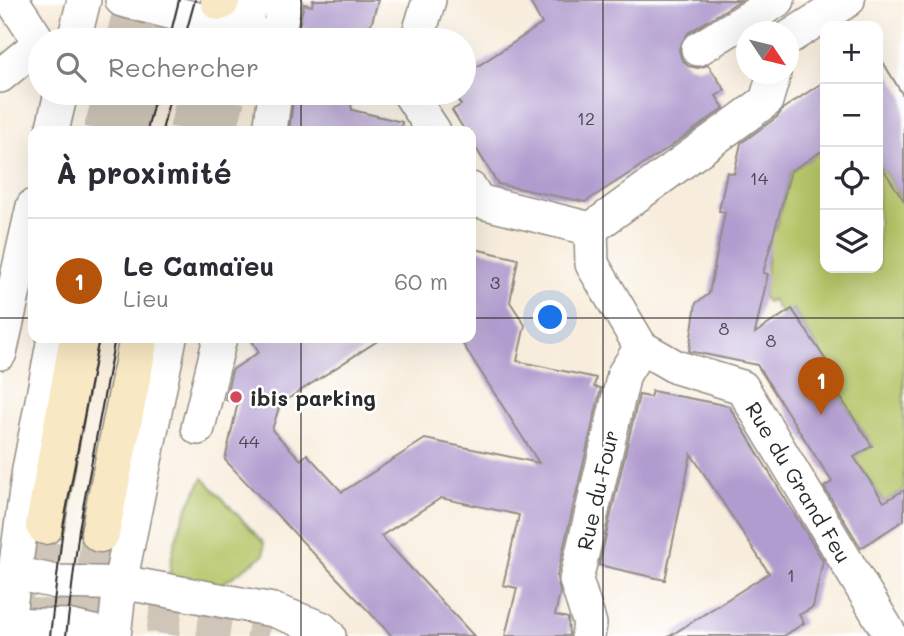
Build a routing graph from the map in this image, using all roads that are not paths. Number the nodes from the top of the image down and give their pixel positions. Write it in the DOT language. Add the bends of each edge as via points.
graph roads {
  1 [pos="12,0"];
  2 [pos="83,0"];
  3 [pos="122,0"];
  4 [pos="285,0"];
  5 [pos="429,0"];
  6 [pos="778,0"];
  7 [pos="848,0"];
  8 [pos="30,28"];
  9 [pos="77,28"];
  10 [pos="231,28"];
  11 [pos="280,28"];
  12 [pos="421,28"];
  13 [pos="799,32"];
  14 [pos="698,49"];
  15 [pos="28,53"];
  16 [pos="0,76"];
  17 [pos="772,84"];
  18 [pos="58,105"];
  19 [pos="273,105"];
  20 [pos="417,105"];
  21 [pos="53,126"];
  22 [pos="271,126"];
  23 [pos="431,126"];
  24 [pos="476,198"];
  25 [pos="28,228"];
  26 [pos="591,229"];
  27 [pos="53,343"];
  28 [pos="78,343"];
  29 [pos="138,343"];
  30 [pos="169,343"];
  31 [pos="219,343"];
  32 [pos="641,347"];
  33 [pos="0,353"];
  34 [pos="198,428"];
  35 [pos="45,525"];
  36 [pos="100,533"];
  37 [pos="14,573"];
  38 [pos="120,583"];
  39 [pos="7,630"];
  40 [pos="904,631"];
  41 [pos="113,636"];
  42 [pos="329,636"];
  43 [pos="588,636"];
  44 [pos="891,636"];
  45 [pos="897,636"];
  1 -- 8 [label="street"];
  2 -- 9 [label="street"];
  3 -- 10 [label="street"];
  4 -- 11 [label="street"];
  5 -- 12 [label="street"];
  6 -- 14 [label="street"];
  7 -- 13 [label="street"];
  15 -- 16 [label="street"];
  17 -- 26 [label="street" via="766,101"];
  18 -- 21 [label="street"];
  19 -- 22 [label="street"];
  20 -- 23 [label="street"];
  24 -- 26 [label="street"];
  25 -- 33 [label="street"];
  26 -- 32 [label="street" via="592,264"];
  27 -- 37 [label="street"];
  28 -- 35 [label="street"];
  29 -- 36 [label="street"];
  30 -- 38 [label="street"];
  31 -- 34 [label="street"];
  32 -- 43 [label="street, Rue du Four" via="624,374 576,580 590,624"];
  32 -- 44 [label="street, Rue du Grand Feu" via="676,367 742,387"];
  37 -- 38 [label="street" via="57,582"];
  37 -- 39 [label="street"];
  38 -- 41 [label="street"];
  38 -- 42 [label="street" via="273,610 321,628"];
  39 -- 41 [label="street" via="67,626"];
  40 -- 45 [label="street"];
}
